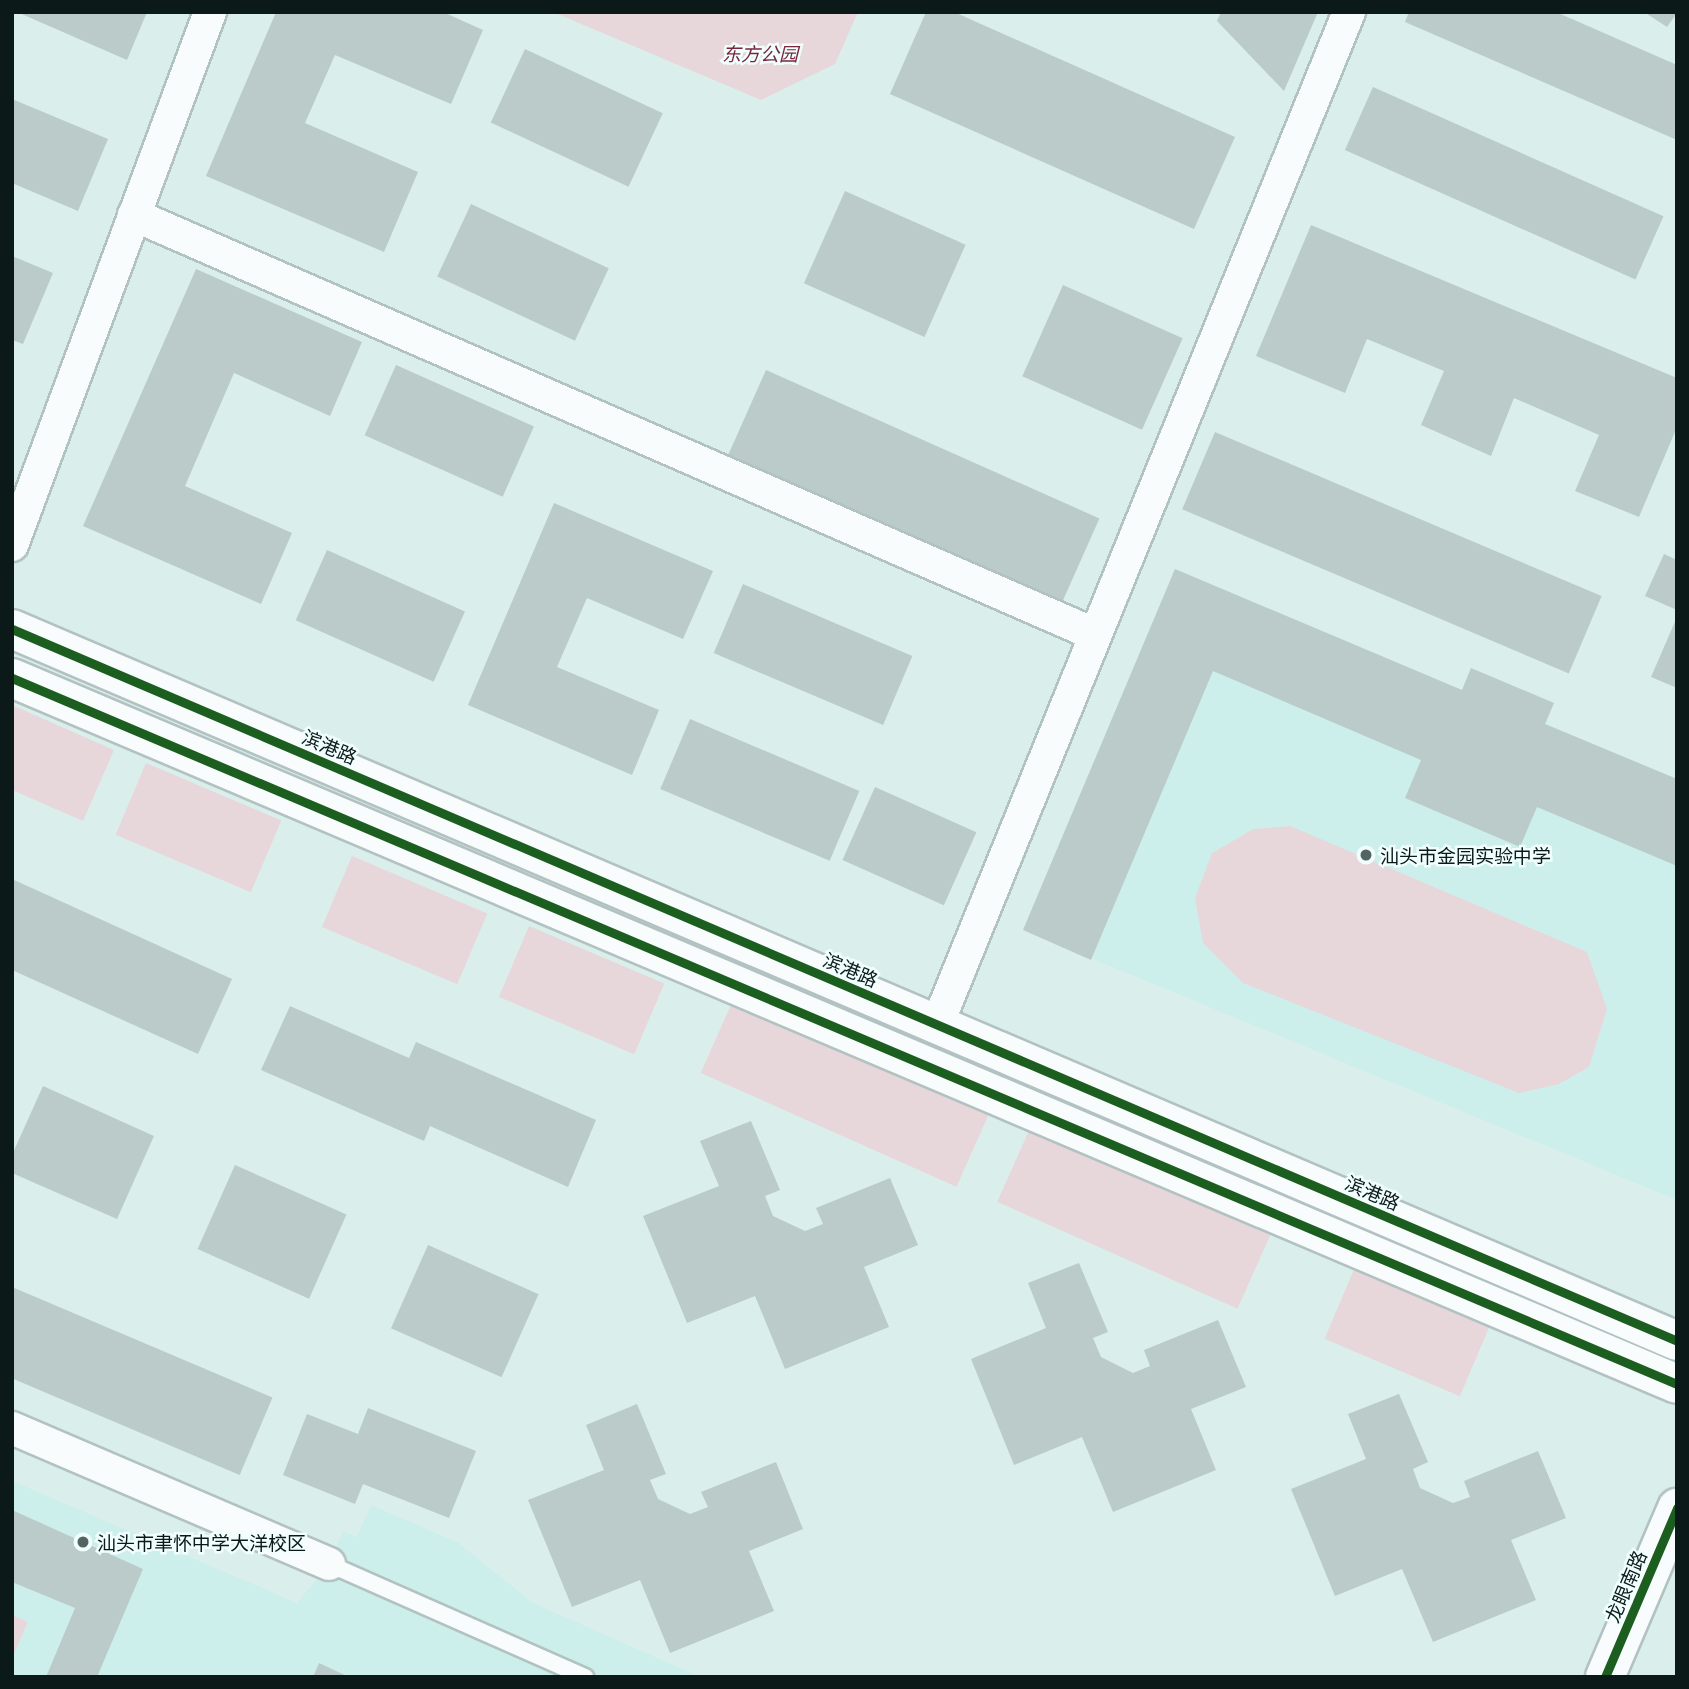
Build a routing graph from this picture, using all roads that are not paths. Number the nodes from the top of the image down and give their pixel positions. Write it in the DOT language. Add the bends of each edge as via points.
graph roads {
  1 [pos="210,12"];
  2 [pos="1349,12"];
  3 [pos="134,215"];
  4 [pos="12,545"];
  5 [pos="12,629"];
  6 [pos="1094,634"];
  7 [pos="12,678"];
  8 [pos="937,1025"];
  9 [pos="1677,1341"];
  10 [pos="1677,1384"];
  11 [pos="12,1428"];
  12 [pos="1677,1508"];
  13 [pos="329,1563"];
  14 [pos="585,1677"];
  15 [pos="1605,1677"];
  1 -- 3 [label="street"];
  2 -- 6 [label="street"];
  3 -- 4 [label="street"];
  3 -- 6 [label="street"];
  5 -- 8 [label="street, 滨港路"];
  6 -- 8 [label="street"];
  7 -- 10 [label="street"];
  8 -- 9 [label="street, 滨港路"];
  11 -- 13 [label="street"];
  12 -- 15 [label="street, 龙眼南路"];
  13 -- 14 [label="lane"];
}
